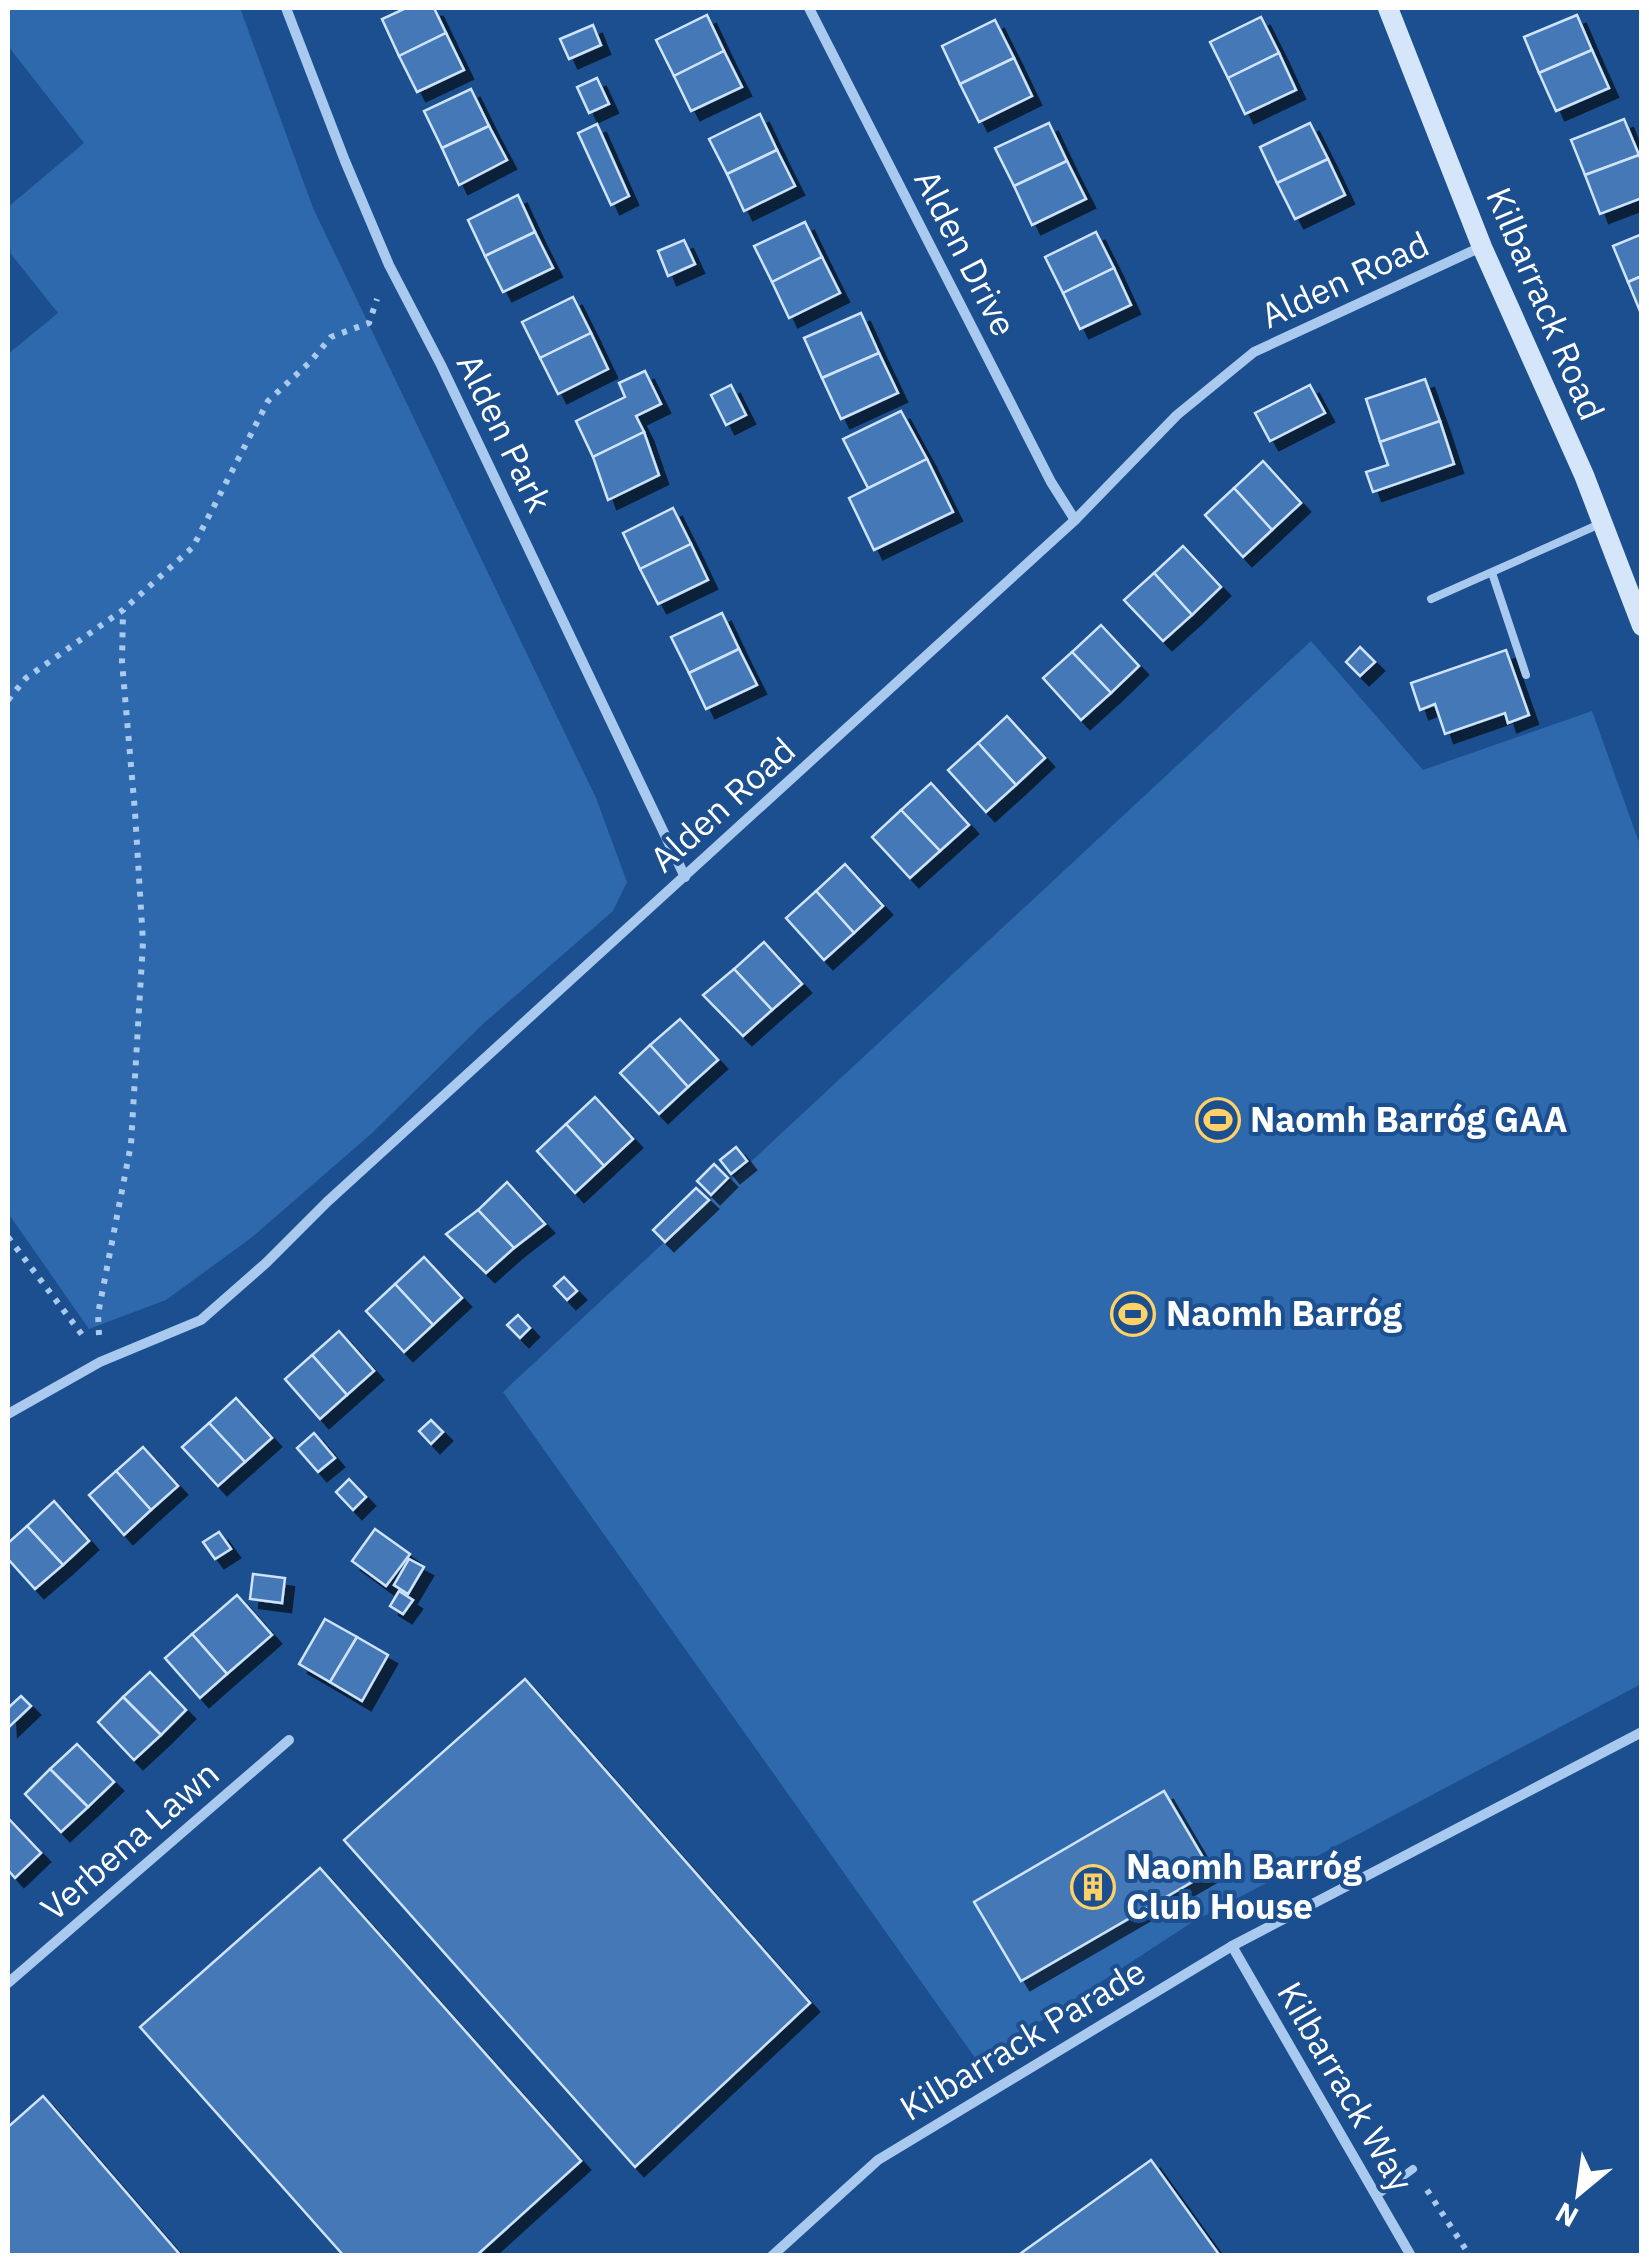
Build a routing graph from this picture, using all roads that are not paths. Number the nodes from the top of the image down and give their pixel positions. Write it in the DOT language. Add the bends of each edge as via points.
graph roads {
  1 [pos="286,8"];
  2 [pos="809,8"];
  3 [pos="1388,8"];
  4 [pos="1482,247"];
  5 [pos="1075,520"];
  6 [pos="1602,523"];
  7 [pos="1492,573"];
  8 [pos="1432,600"];
  9 [pos="1642,626"];
  10 [pos="1526,676"];
  11 [pos="684,877"];
  12 [pos="8,1414"];
  13 [pos="1642,1732"];
  14 [pos="289,1740"];
  15 [pos="1232,1946"];
  16 [pos="8,1983"];
  17 [pos="1413,2169"];
  18 [pos="1376,2196"];
  19 [pos="772,2256"];
  20 [pos="1411,2256"];
  1 -- 11 [label="street, Alden Park" via="389,265"];
  2 -- 5 [label="street, Alden Drive"];
  3 -- 4 [label="main road, Kilbarrack Road"];
  4 -- 5 [label="street, Alden Road" via="1254,352 1177,415"];
  4 -- 6 [label="main road, Kilbarrack Road"];
  5 -- 11 [label="street, Alden Road"];
  6 -- 7 [label="lane"];
  6 -- 9 [label="main road, Kilbarrack Road"];
  7 -- 8 [label="lane"];
  7 -- 10 [label="lane"];
  11 -- 12 [label="street, Alden Road" via="200,1320 100,1362"];
  13 -- 15 [label="street, Kilbarrack Parade"];
  14 -- 16 [label="street, Verbena Lawn"];
  15 -- 18 [label="street, Kilbarrack Way"];
  15 -- 19 [label="street, Kilbarrack Parade" via="878,2160"];
  17 -- 18 [label="lane"];
  18 -- 20 [label="street, Kilbarrack Way"];
}
